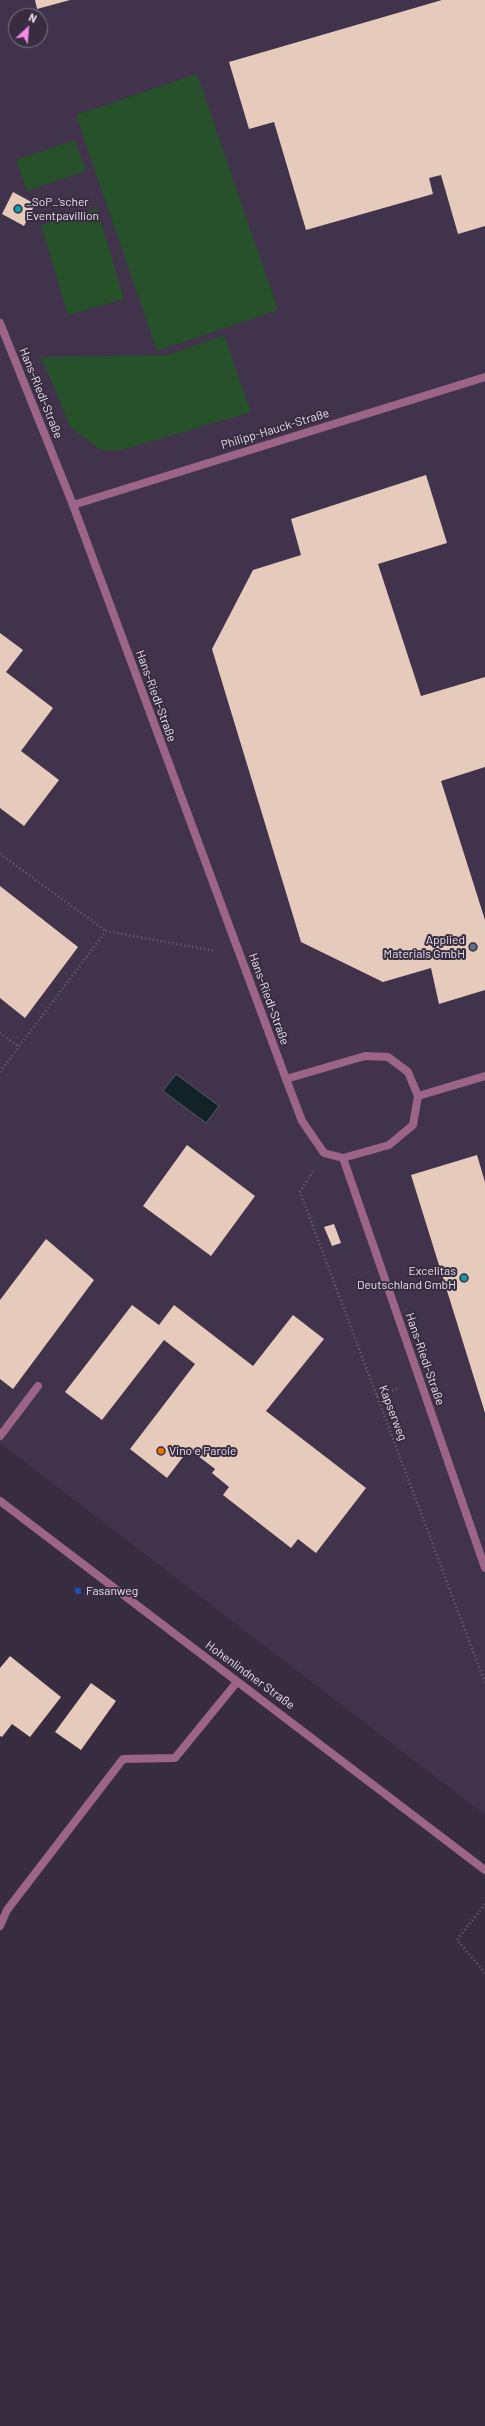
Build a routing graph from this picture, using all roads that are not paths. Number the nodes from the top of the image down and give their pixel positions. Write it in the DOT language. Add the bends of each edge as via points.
graph roads {
  1 [pos="0,322"];
  2 [pos="485,377"];
  3 [pos="73,505"];
  4 [pos="485,1076"];
  5 [pos="286,1079"];
  6 [pos="418,1096"];
  7 [pos="343,1158"];
  8 [pos="38,1386"];
  9 [pos="0,1436"];
  10 [pos="0,1501"];
  11 [pos="485,1568"];
  12 [pos="237,1682"];
  13 [pos="485,1870"];
  14 [pos="0,1926"];
  1 -- 3 [label="street, Hans-Riedl-Straße"];
  2 -- 3 [label="street, Philipp-Hauck-Straße"];
  3 -- 5 [label="street, Hans-Riedl-Straße"];
  4 -- 6 [label="street"];
  5 -- 6 [label="street" via="365,1056 388,1057 408,1072"];
  5 -- 7 [label="street, Hans-Riedl-Straße" via="302,1121 324,1153"];
  6 -- 7 [label="street" via="413,1125 389,1145"];
  7 -- 11 [label="street, Hans-Riedl-Straße"];
  8 -- 9 [label="street"];
  10 -- 12 [label="street, Hohenlindner Straße"];
  12 -- 13 [label="street, Hohenlindner Straße"];
  12 -- 14 [label="street" via="175,1758 123,1759 7,1910"];
}
